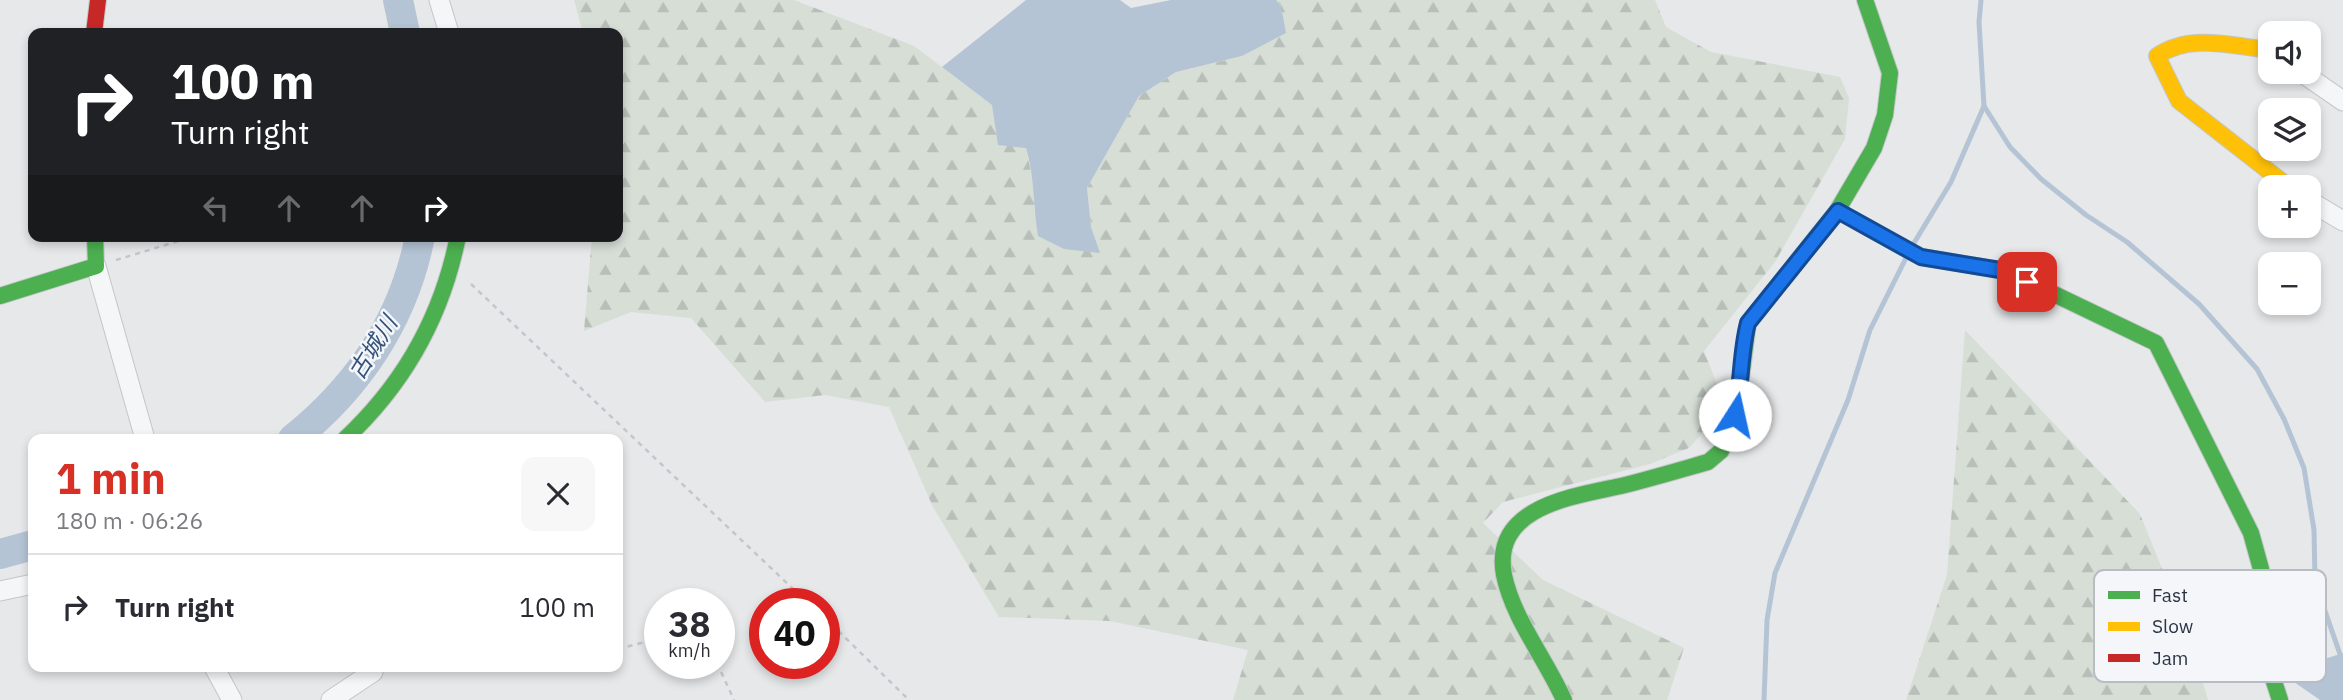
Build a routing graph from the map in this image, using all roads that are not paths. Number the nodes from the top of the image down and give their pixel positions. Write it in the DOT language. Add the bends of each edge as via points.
graph roads {
  1 [pos="98,0"];
  2 [pos="439,0"];
  3 [pos="1865,0"];
  4 [pos="95,28"];
  5 [pos="447,28"];
  6 [pos="2258,49"];
  7 [pos="2318,84"];
  8 [pos="2343,101"];
  9 [pos="2274,175"];
  10 [pos="2321,208"];
  11 [pos="1838,211"];
  12 [pos="2343,221"];
  13 [pos="95,242"];
  14 [pos="457,242"];
  15 [pos="96,266"];
  16 [pos="0,296"];
  17 [pos="144,434"];
  18 [pos="351,434"];
  19 [pos="2261,570"];
  20 [pos="28,585"];
  21 [pos="0,592"];
  22 [pos="217,672"];
  23 [pos="373,672"];
  24 [pos="2274,682"];
  25 [pos="232,700"];
  26 [pos="331,700"];
  27 [pos="1564,700"];
  28 [pos="2280,700"];
  1 -- 4 [label="street"];
  2 -- 5 [label="street"];
  3 -- 11 [label="street" via="1890,79 1889,90 1874,145"];
  6 -- 9 [label="street" via="2192,41 2173,45 2157,56 2179,101"];
  7 -- 8 [label="street"];
  10 -- 12 [label="street"];
  11 -- 19 [label="street" via="1921,257 2006,271 2157,343 2251,533"];
  11 -- 27 [label="street" via="1748,323 1742,343 1741,389 1729,440 1718,457 1632,483 1578,493 1527,513 1510,530 1502,552 1505,575"];
  13 -- 15 [label="street"];
  14 -- 18 [label="street" via="453,271 412,362"];
  15 -- 16 [label="street"];
  15 -- 17 [label="street"];
  20 -- 21 [label="street"];
  22 -- 25 [label="street"];
  23 -- 26 [label="street"];
  24 -- 28 [label="street"];
}
